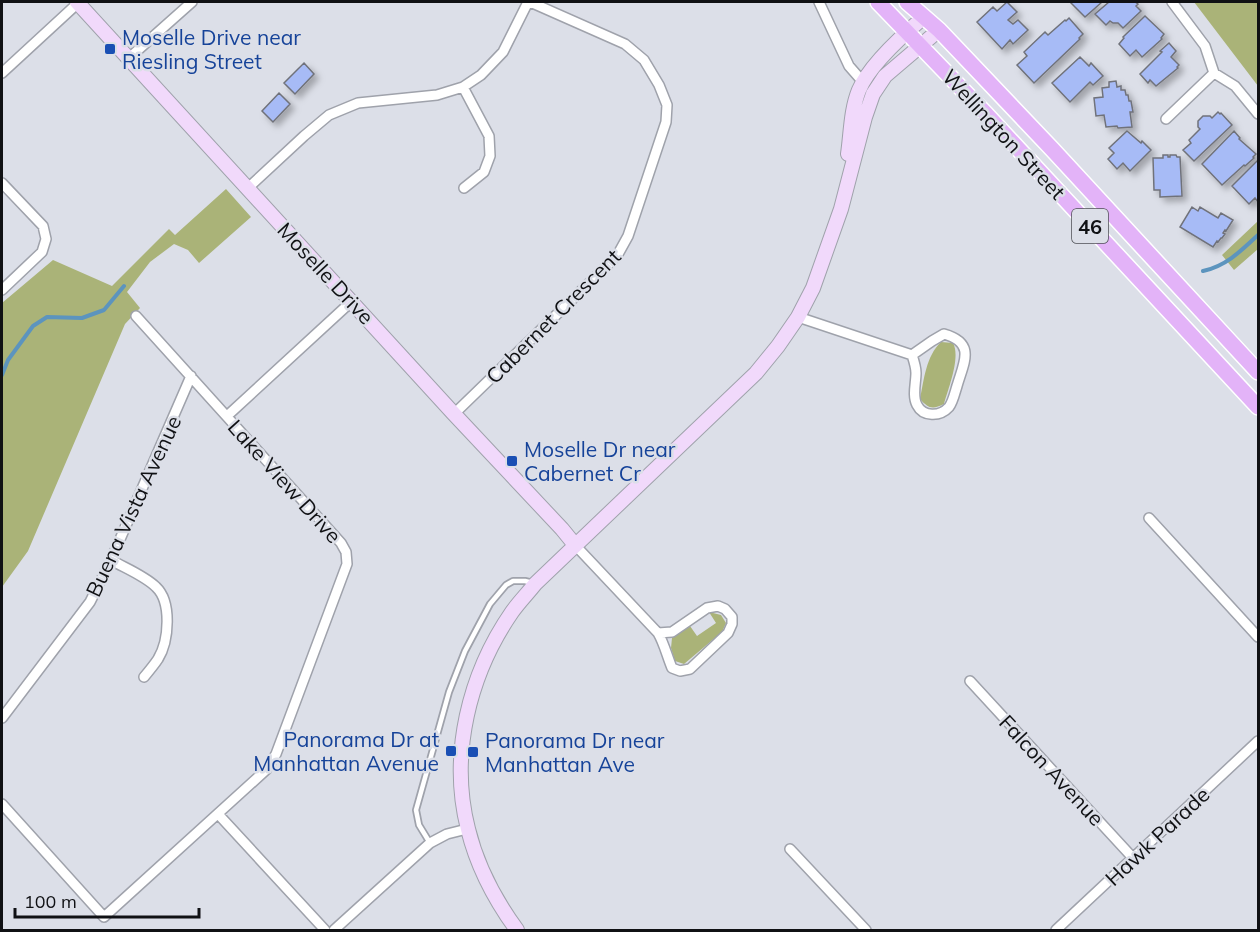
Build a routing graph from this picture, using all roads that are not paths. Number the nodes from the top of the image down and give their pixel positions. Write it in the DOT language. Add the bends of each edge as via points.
graph roads {
  1 [pos="78,2"];
  2 [pos="192,2"];
  3 [pos="529,2"];
  4 [pos="819,2"];
  5 [pos="878,2"];
  6 [pos="907,2"];
  7 [pos="1173,2"];
  8 [pos="924,17"];
  9 [pos="939,30"];
  10 [pos="907,32"];
  11 [pos="920,46"];
  12 [pos="129,58"];
  13 [pos="2,73"];
  14 [pos="1214,73"];
  15 [pos="863,81"];
  16 [pos="463,87"];
  17 [pos="1258,114"];
  18 [pos="1166,119"];
  19 [pos="2,183"];
  20 [pos="248,188"];
  21 [pos="464,188"];
  22 [pos="841,210"];
  23 [pos="2,290"];
  24 [pos="352,302"];
  25 [pos="136,316"];
  26 [pos="798,317"];
  27 [pos="912,355"];
  28 [pos="1258,372"];
  29 [pos="191,376"];
  30 [pos="1258,407"];
  31 [pos="454,414"];
  32 [pos="227,416"];
  33 [pos="1149,518"];
  34 [pos="575,545"];
  35 [pos="111,560"];
  36 [pos="535,584"];
  37 [pos="658,633"];
  38 [pos="1258,637"];
  39 [pos="144,677"];
  40 [pos="970,681"];
  41 [pos="2,718"];
  42 [pos="1258,741"];
  43 [pos="2,804"];
  44 [pos="218,814"];
  45 [pos="468,829"];
  46 [pos="430,843"];
  47 [pos="790,849"];
  48 [pos="1133,858"];
  49 [pos="325,930"];
  50 [pos="334,930"];
  51 [pos="517,930"];
  52 [pos="866,930"];
  53 [pos="1056,930"];
  1 -- 12 [label="street, Moselle Drive"];
  1 -- 13 [label="street"];
  2 -- 12 [label="street"];
  3 -- 16 [label="street" via="502,52 481,75"];
  3 -- 31 [label="street, Cabernet Crescent" via="625,44 644,60 659,85 666,105 666,122 628,236 617,256"];
  4 -- 15 [label="street" via="849,66"];
  5 -- 10 [label="main road, 46"];
  6 -- 8 [label="main road, 46"];
  7 -- 14 [label="street" via="1205,46"];
  8 -- 9 [label="main road, 46"];
  8 -- 10 [label="street"];
  9 -- 11 [label="street"];
  9 -- 28 [label="main road, Wellington Street / 46"];
  10 -- 11 [label="main road, 46"];
  10 -- 15 [label="street"];
  11 -- 22 [label="street" via="885,76 873,94"];
  11 -- 30 [label="main road, Wellington Street / 46"];
  12 -- 20 [label="street, Moselle Drive"];
  14 -- 17 [label="street" via="1235,86"];
  14 -- 18 [label="street"];
  15 -- 22 [label="street" via="857,97"];
  16 -- 20 [label="street" via="437,95 358,103 329,116"];
  16 -- 21 [label="street" via="489,136 490,156 484,172"];
  19 -- 23 [label="street" via="43,226 46,239 42,252"];
  20 -- 24 [label="street, Moselle Drive"];
  22 -- 26 [label="street" via="813,288"];
  24 -- 31 [label="street, Moselle Drive"];
  24 -- 32 [label="street"];
  25 -- 29 [label="street, Lake View Drive"];
  26 -- 27 [label="street"];
  26 -- 34 [label="street" via="756,373"];
  27 -- 27 [label="street" via="944,334 956,338 964,348 966,358 953,398 949,407 937,414 928,414 918,407"];
  29 -- 32 [label="street, Lake View Drive"];
  29 -- 35 [label="street, Buena Vista Avenue"];
  31 -- 34 [label="street, Moselle Drive"];
  32 -- 44 [label="street, Lake View Drive" via="341,543 347,564 276,754 267,769"];
  33 -- 38 [label="street"];
  34 -- 36 [label="street"];
  34 -- 37 [label="street"];
  35 -- 39 [label="street" via="157,588 164,601 166,635 160,657"];
  35 -- 41 [label="street, Buena Vista Avenue" via="90,602"];
  36 -- 45 [label="street" via="512,611 494,642 470,702 461,772"];
  36 -- 46 [label="lane" via="525,581 506,585 490,604 465,651 449,692 416,810 419,825"];
  37 -- 37 [label="street" via="672,632 707,608 718,606 732,617 729,633 690,669 672,668"];
  40 -- 48 [label="street, Falcon Avenue"];
  42 -- 48 [label="street, Hawk Parade"];
  43 -- 44 [label="street, Lake View Drive" via="104,917"];
  44 -- 49 [label="street"];
  45 -- 46 [label="street"];
  45 -- 51 [label="street" via="479,863"];
  46 -- 50 [label="street"];
  47 -- 52 [label="street"];
  48 -- 53 [label="street, Hawk Parade"];
}
